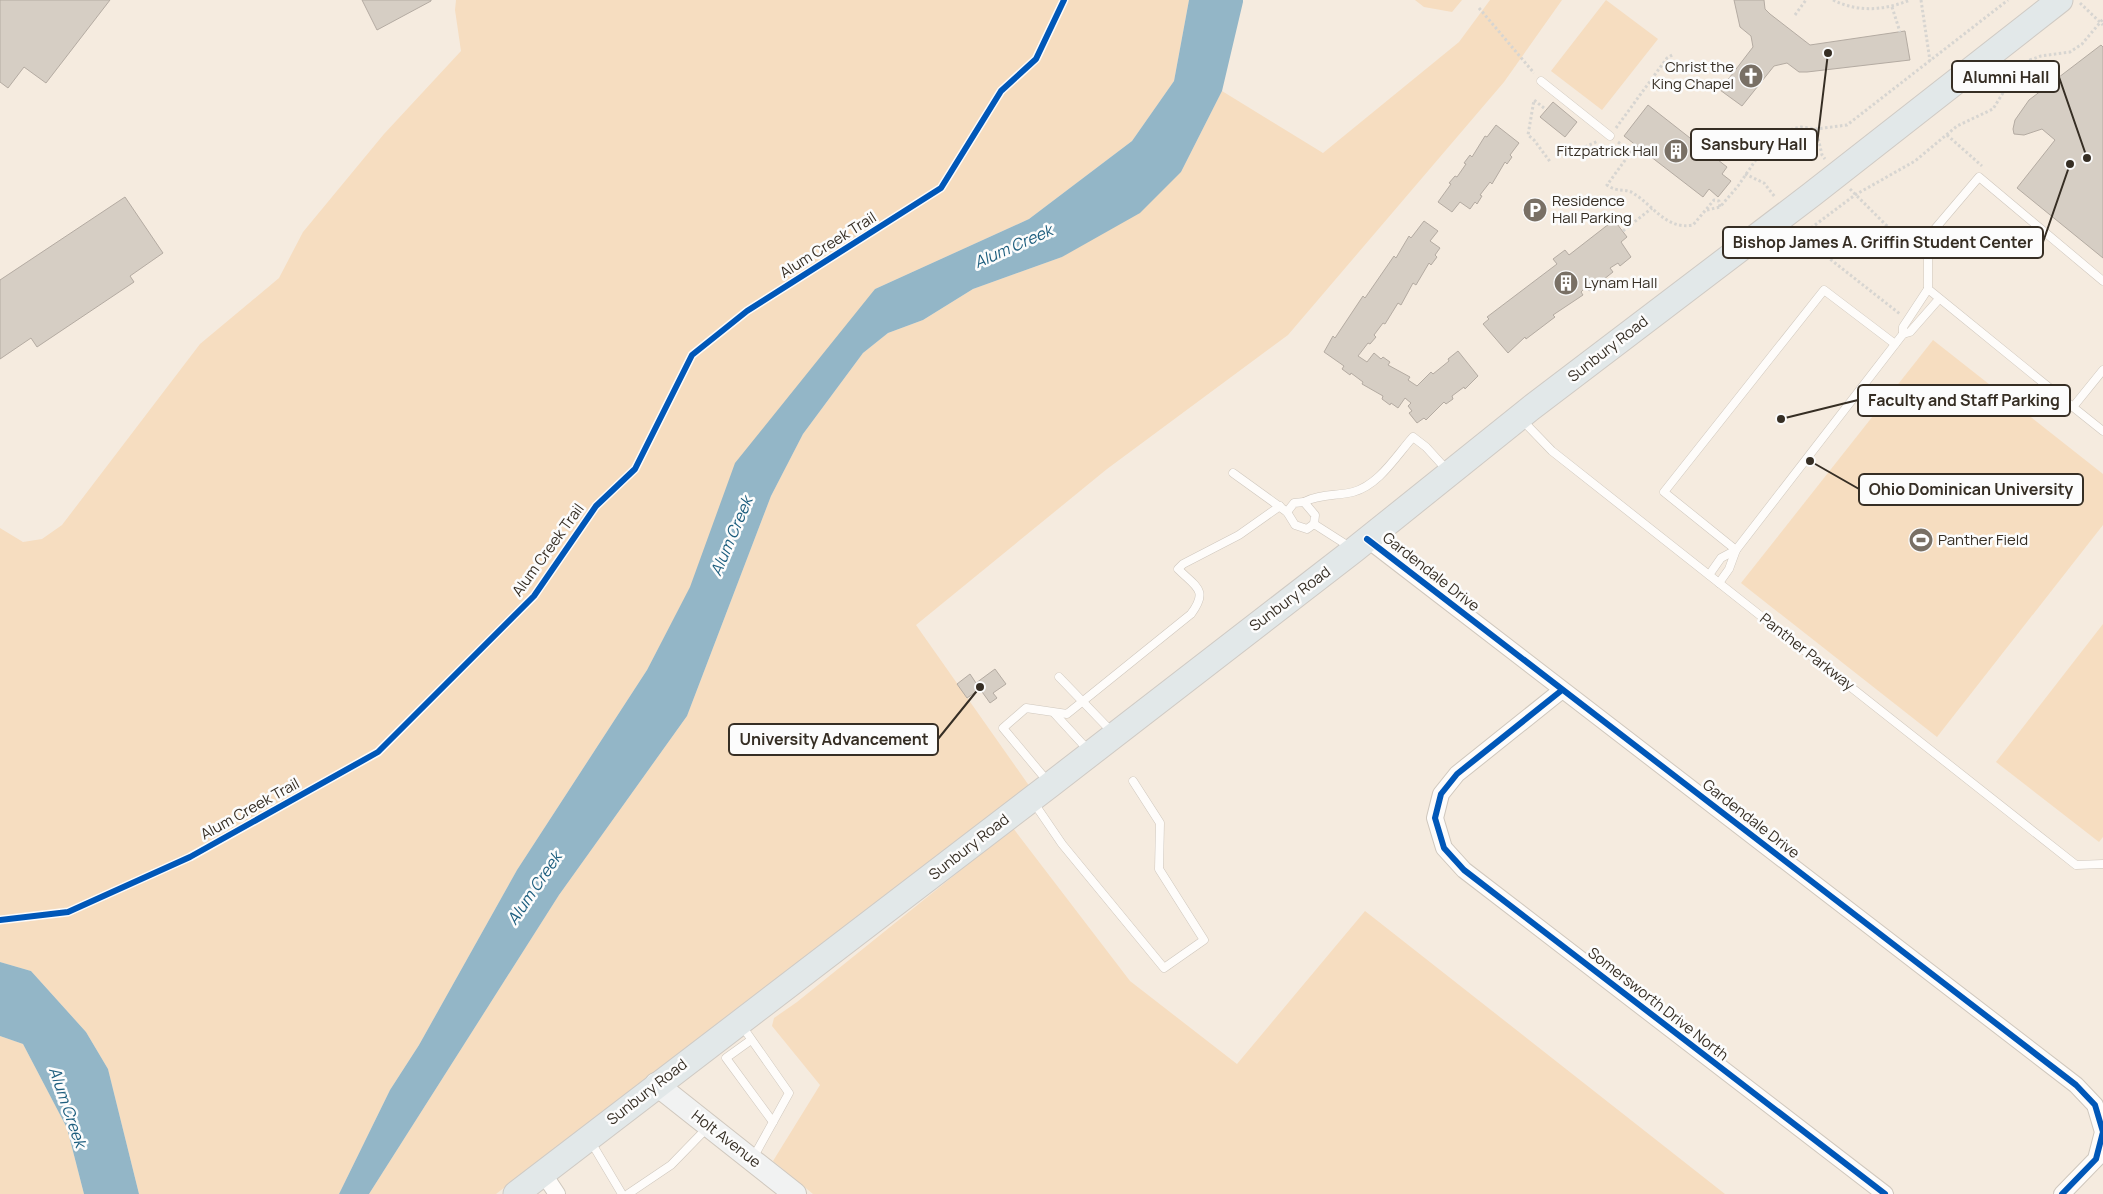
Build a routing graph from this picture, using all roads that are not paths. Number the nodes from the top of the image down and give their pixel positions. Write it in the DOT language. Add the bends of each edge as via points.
graph roads {
  1 [pos="2060,0"];
  2 [pos="1541,81"];
  3 [pos="1610,136"];
  4 [pos="2103,281"];
  5 [pos="1928,289"];
  6 [pos="1939,299"];
  7 [pos="1903,334"];
  8 [pos="1895,344"];
  9 [pos="2103,370"];
  10 [pos="2073,408"];
  11 [pos="1520,418"];
  12 [pos="2103,432"];
  13 [pos="1233,473"];
  14 [pos="1451,474"];
  15 [pos="1304,502"];
  16 [pos="1280,506"];
  17 [pos="1287,512"];
  18 [pos="1314,524"];
  19 [pos="1360,544"];
  20 [pos="1736,550"];
  21 [pos="1709,575"];
  22 [pos="1719,583"];
  23 [pos="1060,678"];
  24 [pos="1562,690"];
  25 [pos="1083,701"];
  26 [pos="1055,714"];
  27 [pos="1115,734"];
  28 [pos="1091,753"];
  29 [pos="1133,781"];
  30 [pos="1041,792"];
  31 [pos="2103,864"];
  32 [pos="746,1032"];
  33 [pos="656,1084"];
  34 [pos="773,1122"];
  35 [pos="709,1126"];
  36 [pos="2103,1132"];
  37 [pos="589,1138"];
  38 [pos="752,1160"];
  39 [pos="543,1173"];
  40 [pos="516,1194"];
  41 [pos="557,1194"];
  42 [pos="622,1194"];
  43 [pos="628,1194"];
  44 [pos="795,1194"];
  45 [pos="1885,1194"];
  46 [pos="2062,1194"];
  1 -- 11 [label="main road, Sunbury Road"];
  2 -- 3 [label="lane"];
  4 -- 5 [label="lane" via="1979,177 1928,236"];
  5 -- 6 [label="lane"];
  5 -- 7 [label="lane" via="1903,327"];
  6 -- 7 [label="lane" via="1910,332"];
  6 -- 10 [label="lane"];
  7 -- 8 [label="lane"];
  8 -- 20 [label="lane"];
  8 -- 20 [label="lane" via="1824,290 1664,492"];
  9 -- 10 [label="lane"];
  10 -- 12 [label="lane"];
  11 -- 14 [label="main road, Sunbury Road"];
  11 -- 21 [label="lane, Panther Parkway" via="1552,451"];
  13 -- 16 [label="lane"];
  14 -- 15 [label="lane" via="1413,437 1390,465 1363,488 1335,496 1314,497"];
  14 -- 19 [label="main road, Sunbury Road"];
  15 -- 17 [label="lane" via="1294,503"];
  15 -- 18 [label="lane" via="1315,515"];
  16 -- 17 [label="lane"];
  16 -- 25 [label="lane" via="1239,535 1183,564 1178,569 1201,596 1191,614"];
  17 -- 18 [label="lane" via="1295,525 1307,529"];
  18 -- 19 [label="lane"];
  19 -- 24 [label="street, Gardendale Drive"];
  19 -- 27 [label="main road, Sunbury Road"];
  20 -- 21 [label="lane" via="1721,558"];
  20 -- 22 [label="lane"];
  21 -- 22 [label="lane, Panther Parkway"];
  22 -- 31 [label="lane, Panther Parkway" via="2076,866"];
  23 -- 25 [label="lane"];
  24 -- 36 [label="street, Gardendale Drive" via="2076,1085 2095,1105"];
  24 -- 45 [label="street, Somersworth Drive North" via="1457,774 1441,794 1435,818 1444,848 1464,870"];
  25 -- 26 [label="lane" via="1067,714"];
  25 -- 27 [label="lane"];
  26 -- 28 [label="lane"];
  26 -- 30 [label="lane" via="1026,708 1002,728"];
  27 -- 28 [label="main road, Sunbury Road"];
  28 -- 30 [label="main road, Sunbury Road"];
  29 -- 30 [label="lane" via="1160,823 1159,869 1204,940 1164,968 1062,844"];
  30 -- 32 [label="main road, Sunbury Road"];
  32 -- 33 [label="main road, Sunbury Road"];
  32 -- 34 [label="lane" via="789,1093"];
  32 -- 34 [label="lane" via="726,1058"];
  33 -- 35 [label="street, Holt Avenue"];
  33 -- 37 [label="main road, Sunbury Road"];
  34 -- 38 [label="lane"];
  35 -- 38 [label="street, Holt Avenue"];
  35 -- 43 [label="lane" via="671,1165"];
  36 -- 46 [label="street" via="2096,1159"];
  37 -- 39 [label="main road, Sunbury Road"];
  37 -- 42 [label="lane"];
  38 -- 44 [label="street, Holt Avenue"];
  39 -- 40 [label="main road, Sunbury Road"];
  39 -- 41 [label="street"];
}
